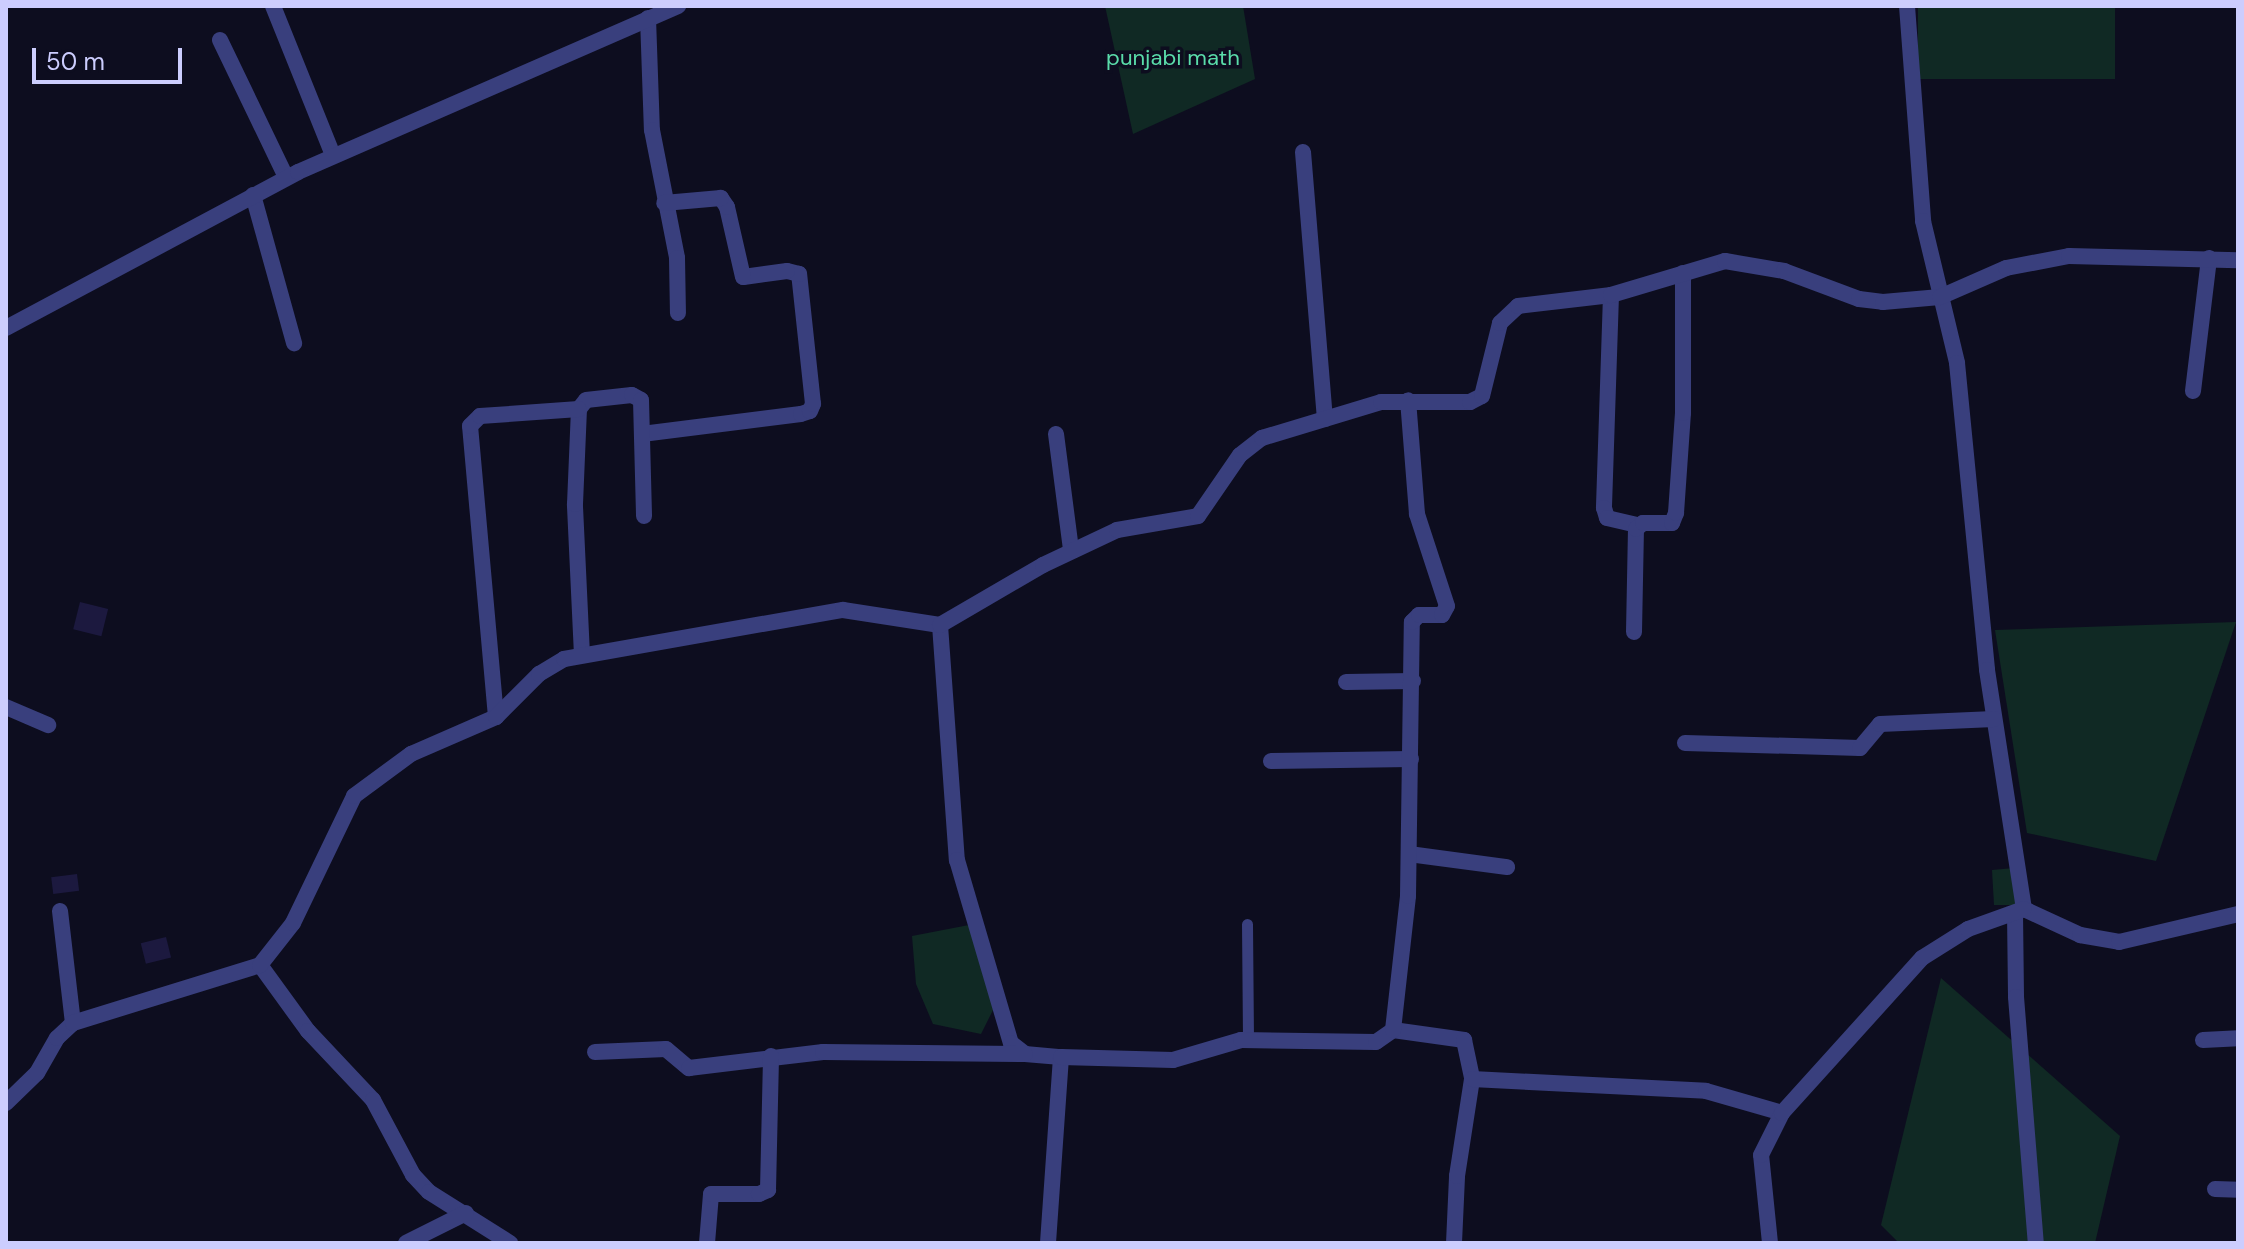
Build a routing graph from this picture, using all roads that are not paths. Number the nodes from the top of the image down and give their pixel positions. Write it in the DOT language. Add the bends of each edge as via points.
graph roads {
  1 [pos="273,6"];
  2 [pos="678,6"];
  3 [pos="1907,6"];
  4 [pos="648,18"];
  5 [pos="220,40"];
  6 [pos="1303,152"];
  7 [pos="333,155"];
  8 [pos="286,177"];
  9 [pos="253,195"];
  10 [pos="664,203"];
  11 [pos="2209,258"];
  12 [pos="2238,260"];
  13 [pos="1683,273"];
  14 [pos="1611,295"];
  15 [pos="1940,297"];
  16 [pos="678,313"];
  17 [pos="6,328"];
  18 [pos="294,343"];
  19 [pos="2193,391"];
  20 [pos="1408,400"];
  21 [pos="579,409"];
  22 [pos="1325,419"];
  23 [pos="642,434"];
  24 [pos="1056,434"];
  25 [pos="644,516"];
  26 [pos="1638,525"];
  27 [pos="1071,550"];
  28 [pos="940,625"];
  29 [pos="1634,632"];
  30 [pos="582,655"];
  31 [pos="1413,681"];
  32 [pos="1346,682"];
  33 [pos="6,707"];
  34 [pos="496,717"];
  35 [pos="1994,719"];
  36 [pos="48,725"];
  37 [pos="1685,743"];
  38 [pos="1411,759"];
  39 [pos="1271,761"];
  40 [pos="1409,854"];
  41 [pos="1507,867"];
  42 [pos="60,911"];
  43 [pos="2020,911"];
  44 [pos="2238,914"];
  45 [pos="1247,924"];
  46 [pos="260,965"];
  47 [pos="73,1023"];
  48 [pos="1393,1030"];
  49 [pos="2238,1038"];
  50 [pos="1248,1040"];
  51 [pos="2203,1040"];
  52 [pos="595,1052"];
  53 [pos="1025,1054"];
  54 [pos="771,1056"];
  55 [pos="1061,1057"];
  56 [pos="1472,1079"];
  57 [pos="6,1103"];
  58 [pos="1782,1113"];
  59 [pos="2215,1189"];
  60 [pos="2238,1190"];
  61 [pos="466,1213"];
  62 [pos="406,1243"];
  63 [pos="510,1243"];
  64 [pos="707,1243"];
  65 [pos="1048,1243"];
  66 [pos="1454,1243"];
  67 [pos="1770,1243"];
  68 [pos="2036,1243"];
  1 -- 7 [label="street"];
  2 -- 4 [label="street"];
  3 -- 15 [label="street" via="1916,167"];
  4 -- 7 [label="street"];
  4 -- 10 [label="street" via="652,130"];
  5 -- 8 [label="street"];
  6 -- 22 [label="street"];
  7 -- 8 [label="street"];
  8 -- 9 [label="street"];
  9 -- 17 [label="street"];
  9 -- 18 [label="street"];
  10 -- 16 [label="street" via="677,258"];
  10 -- 23 [label="street" via="725,201 743,277 799,274 812,408"];
  11 -- 12 [label="street"];
  11 -- 15 [label="street" via="2149,254 2040,260 2006,268"];
  11 -- 19 [label="street"];
  13 -- 14 [label="street"];
  13 -- 15 [label="street" via="1742,261 1859,299"];
  13 -- 26 [label="street" via="1683,425 1676,513 1672,523"];
  14 -- 20 [label="street" via="1518,306 1500,323 1482,396 1470,402"];
  14 -- 26 [label="street" via="1604,516"];
  15 -- 35 [label="street" via="1957,363"];
  20 -- 22 [label="street" via="1381,402"];
  20 -- 31 [label="street" via="1417,514 1447,606 1442,615 1414,617"];
  21 -- 23 [label="street" via="586,400 638,397"];
  21 -- 30 [label="street" via="575,504"];
  21 -- 34 [label="street" via="480,416 470,426"];
  22 -- 27 [label="street" via="1250,444 1198,516 1117,530"];
  23 -- 25 [label="street"];
  24 -- 27 [label="street"];
  26 -- 29 [label="street"];
  27 -- 28 [label="street"];
  28 -- 30 [label="street" via="843,610"];
  28 -- 53 [label="street" via="957,860 1011,1043"];
  30 -- 34 [label="street" via="539,674"];
  31 -- 32 [label="street"];
  31 -- 38 [label="street"];
  33 -- 36 [label="street"];
  34 -- 46 [label="street" via="411,754 354,796 300,911"];
  35 -- 37 [label="street" via="1880,724 1860,748"];
  35 -- 43 [label="street"];
  38 -- 39 [label="street"];
  38 -- 40 [label="street"];
  40 -- 41 [label="street"];
  40 -- 48 [label="street"];
  42 -- 47 [label="street"];
  43 -- 44 [label="street" via="2080,935 2119,942"];
  43 -- 58 [label="street" via="1968,929 1922,958"];
  43 -- 68 [label="street" via="2016,997"];
  45 -- 50 [label="lane"];
  46 -- 47 [label="street"];
  46 -- 61 [label="street" via="308,1031 373,1100 413,1175 429,1192"];
  47 -- 57 [label="street" via="57,1038 37,1073"];
  48 -- 50 [label="street" via="1376,1042"];
  48 -- 56 [label="street" via="1464,1040"];
  49 -- 51 [label="street"];
  50 -- 55 [label="street" via="1173,1060"];
  52 -- 54 [label="street" via="666,1049 689,1068"];
  53 -- 54 [label="street"];
  53 -- 55 [label="street"];
  54 -- 64 [label="street" via="768,1190 711,1194"];
  55 -- 65 [label="street"];
  56 -- 58 [label="street" via="1706,1091"];
  56 -- 66 [label="street" via="1457,1176"];
  58 -- 67 [label="street" via="1761,1155"];
  59 -- 60 [label="street"];
  61 -- 62 [label="street"];
  61 -- 63 [label="street"];
}
